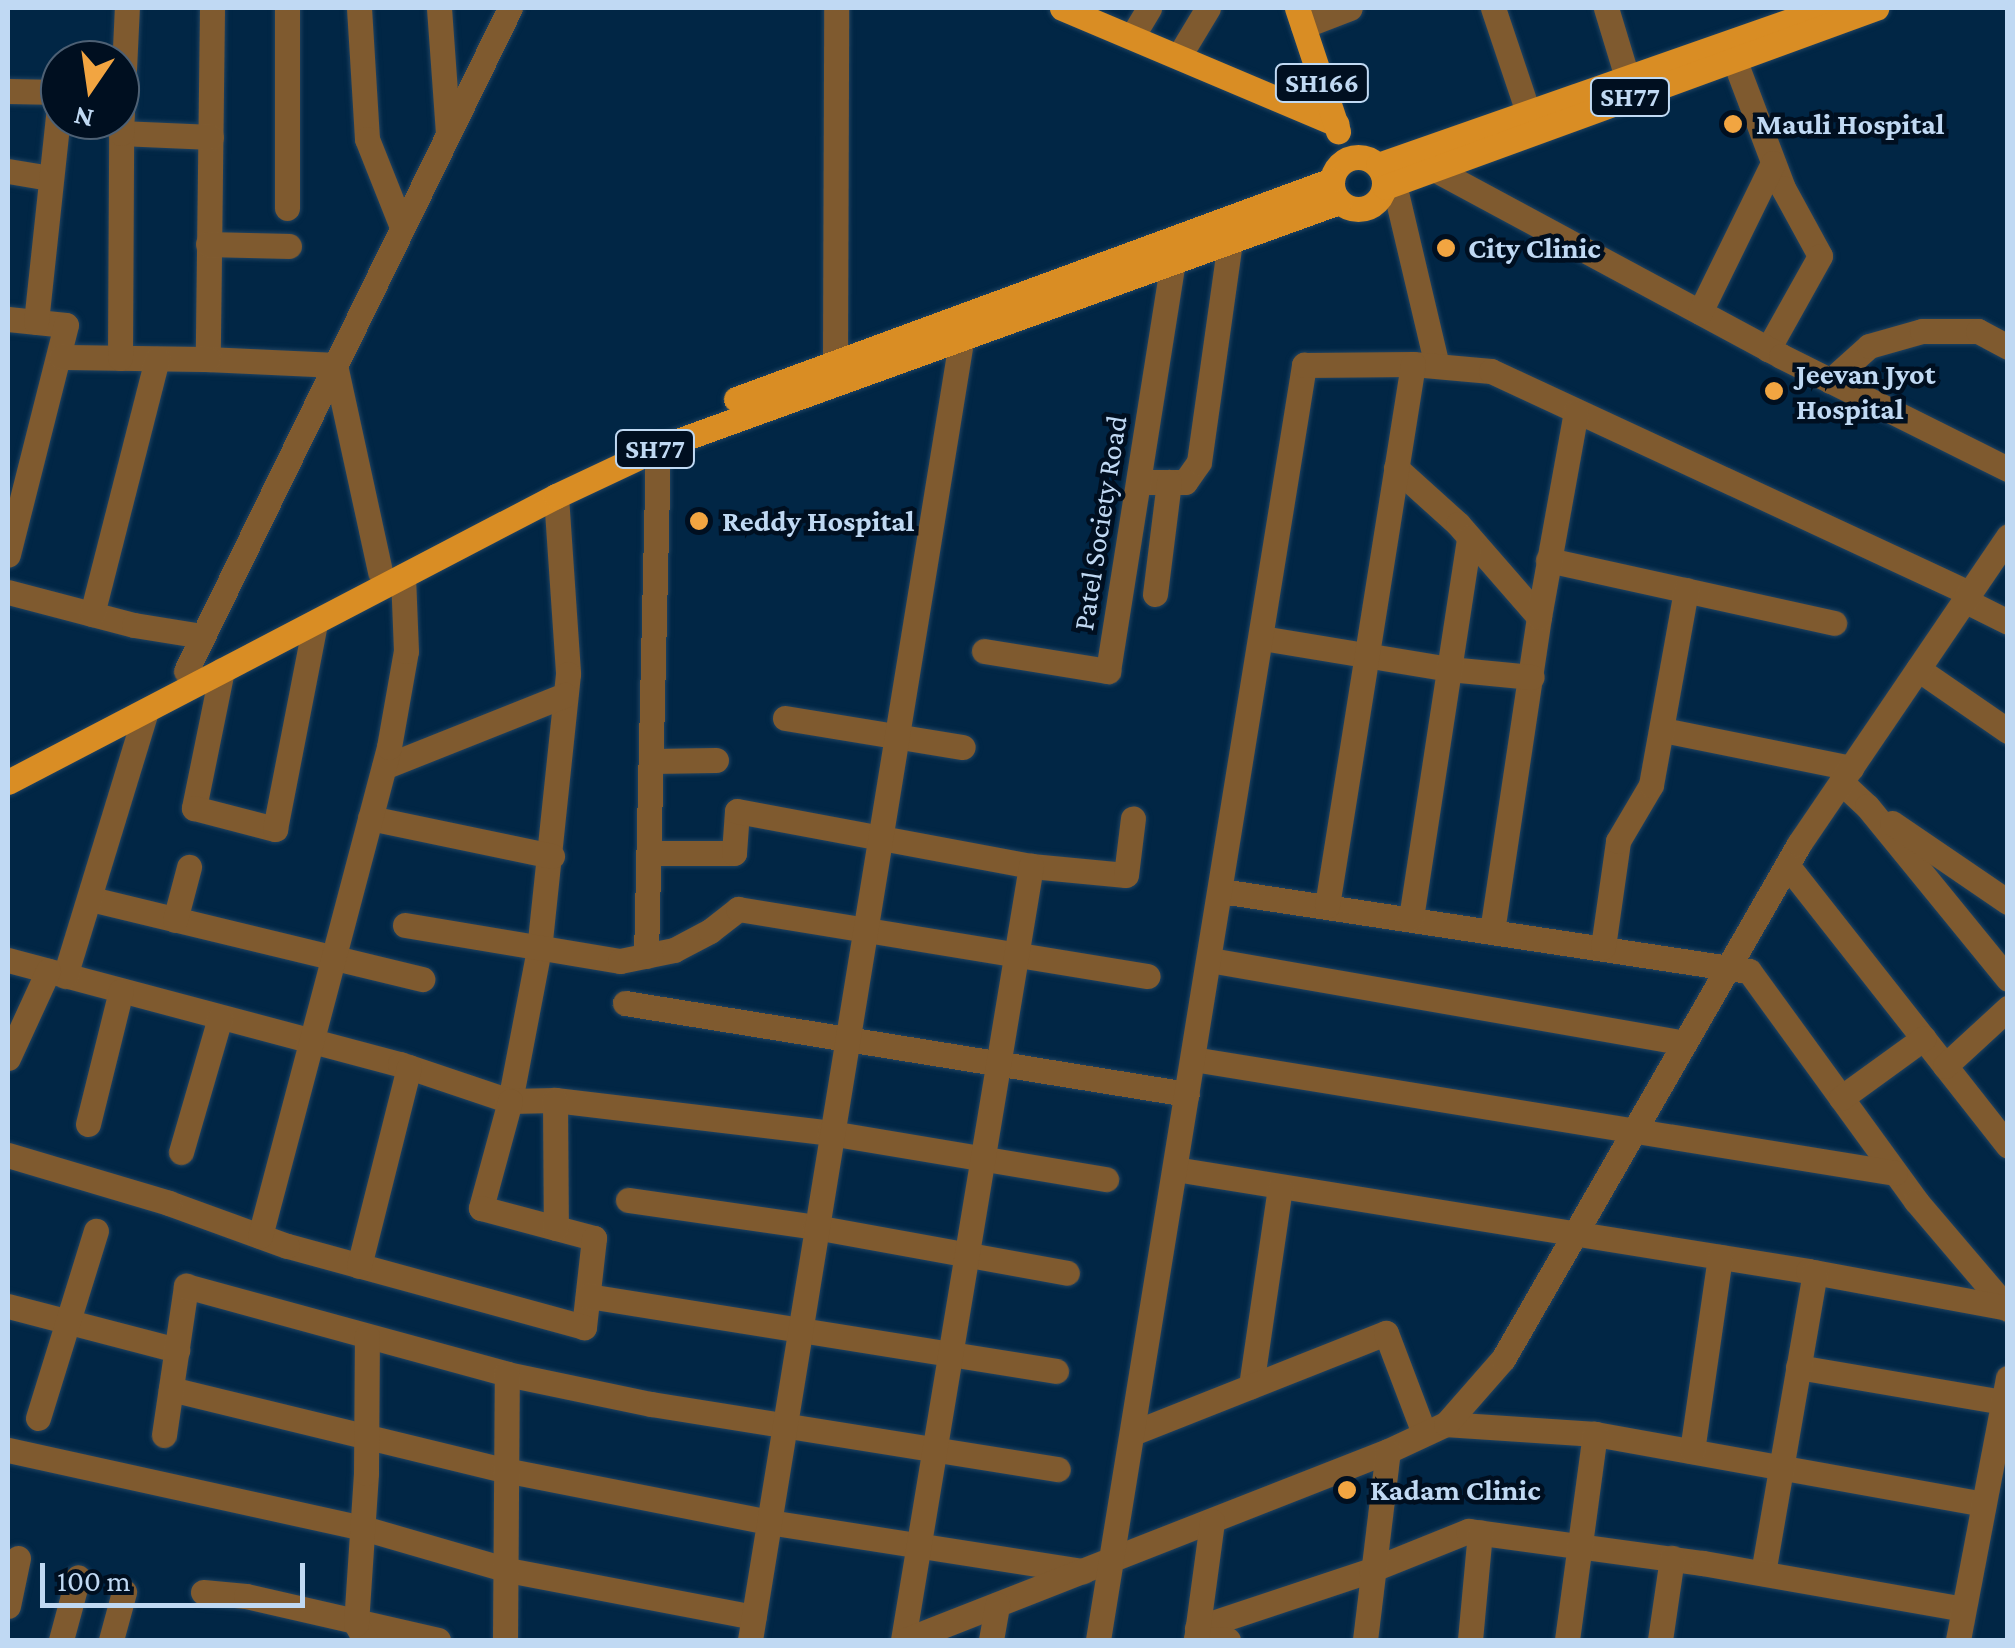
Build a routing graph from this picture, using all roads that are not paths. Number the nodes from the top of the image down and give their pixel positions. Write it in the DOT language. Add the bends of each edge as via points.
graph roads {
  1 [pos="127,8"];
  2 [pos="212,8"];
  3 [pos="287,8"];
  4 [pos="359,8"];
  5 [pos="439,8"];
  6 [pos="510,8"];
  7 [pos="836,8"];
  8 [pos="1062,8"];
  9 [pos="1149,8"];
  10 [pos="1208,8"];
  11 [pos="1350,8"];
  12 [pos="1493,8"];
  13 [pos="1606,8"];
  14 [pos="1826,8"];
  15 [pos="1876,8"];
  16 [pos="1788,14"];
  17 [pos="1300,17"];
  18 [pos="1133,36"];
  19 [pos="125,40"];
  20 [pos="1179,56"];
  21 [pos="1734,59"];
  22 [pos="1626,74"];
  23 [pos="8,91"];
  24 [pos="40,93"];
  25 [pos="1527,109"];
  26 [pos="1336,124"];
  27 [pos="140,134"];
  28 [pos="448,134"];
  29 [pos="211,137"];
  30 [pos="55,140"];
  31 [pos="120,140"];
  32 [pos="1773,163"];
  33 [pos="1434,169"];
  34 [pos="8,172"];
  35 [pos="50,178"];
  36 [pos="1385,178"];
  37 [pos="1339,181"];
  38 [pos="288,208"];
  39 [pos="402,226"];
  40 [pos="1230,242"];
  41 [pos="208,244"];
  42 [pos="289,246"];
  43 [pos="1172,262"];
  44 [pos="1700,312"];
  45 [pos="8,319"];
  46 [pos="36,322"];
  47 [pos="962,336"];
  48 [pos="2008,348"];
  49 [pos="1768,349"];
  50 [pos="62,357"];
  51 [pos="120,358"];
  52 [pos="158,358"];
  53 [pos="208,359"];
  54 [pos="834,360"];
  55 [pos="335,365"];
  56 [pos="1425,365"];
  57 [pos="1830,380"];
  58 [pos="1576,412"];
  59 [pos="658,448"];
  60 [pos="1396,468"];
  61 [pos="2008,468"];
  62 [pos="1140,482"];
  63 [pos="1168,482"];
  64 [pos="556,496"];
  65 [pos="2008,536"];
  66 [pos="1469,538"];
  67 [pos="8,555"];
  68 [pos="1548,560"];
  69 [pos="391,574"];
  70 [pos="1686,590"];
  71 [pos="8,592"];
  72 [pos="1155,594"];
  73 [pos="1966,597"];
  74 [pos="92,614"];
  75 [pos="1539,617"];
  76 [pos="2008,622"];
  77 [pos="1834,623"];
  78 [pos="315,624"];
  79 [pos="202,636"];
  80 [pos="1262,638"];
  81 [pos="984,651"];
  82 [pos="1366,653"];
  83 [pos="1449,669"];
  84 [pos="1918,669"];
  85 [pos="222,670"];
  86 [pos="186,671"];
  87 [pos="1532,678"];
  88 [pos="566,696"];
  89 [pos="146,711"];
  90 [pos="784,718"];
  91 [pos="1663,730"];
  92 [pos="2008,732"];
  93 [pos="899,737"];
  94 [pos="962,747"];
  95 [pos="716,760"];
  96 [pos="652,761"];
  97 [pos="8,764"];
  98 [pos="384,766"];
  99 [pos="1846,775"];
  100 [pos="8,782"];
  101 [pos="1867,806"];
  102 [pos="370,818"];
  103 [pos="1133,818"];
  104 [pos="882,836"];
  105 [pos="650,853"];
  106 [pos="552,856"];
  107 [pos="1787,865"];
  108 [pos="1031,866"];
  109 [pos="188,867"];
  110 [pos="1221,891"];
  111 [pos="91,900"];
  112 [pos="2008,902"];
  113 [pos="1327,906"];
  114 [pos="1411,918"];
  115 [pos="176,920"];
  116 [pos="405,925"];
  117 [pos="1492,930"];
  118 [pos="865,932"];
  119 [pos="1603,947"];
  120 [pos="539,949"];
  121 [pos="334,956"];
  122 [pos="646,956"];
  123 [pos="1016,956"];
  124 [pos="8,960"];
  125 [pos="1210,960"];
  126 [pos="1726,968"];
  127 [pos="57,973"];
  128 [pos="1148,976"];
  129 [pos="422,979"];
  130 [pos="2008,979"];
  131 [pos="121,990"];
  132 [pos="625,1003"];
  133 [pos="2008,1008"];
  134 [pos="220,1018"];
  135 [pos="847,1036"];
  136 [pos="1924,1038"];
  137 [pos="312,1041"];
  138 [pos="1682,1042"];
  139 [pos="8,1058"];
  140 [pos="1193,1058"];
  141 [pos="997,1064"];
  142 [pos="1945,1066"];
  143 [pos="409,1067"];
  144 [pos="1187,1094"];
  145 [pos="1841,1098"];
  146 [pos="555,1100"];
  147 [pos="510,1101"];
  148 [pos="88,1124"];
  149 [pos="1631,1132"];
  150 [pos="830,1133"];
  151 [pos="2008,1146"];
  152 [pos="181,1152"];
  153 [pos="8,1155"];
  154 [pos="982,1158"];
  155 [pos="1175,1168"];
  156 [pos="1896,1173"];
  157 [pos="1106,1179"];
  158 [pos="1280,1188"];
  159 [pos="628,1200"];
  160 [pos="556,1228"];
  161 [pos="815,1228"];
  162 [pos="96,1232"];
  163 [pos="260,1236"];
  164 [pos="1572,1236"];
  165 [pos="965,1256"];
  166 [pos="1720,1257"];
  167 [pos="359,1266"];
  168 [pos="1815,1272"];
  169 [pos="1067,1273"];
  170 [pos="588,1296"];
  171 [pos="8,1306"];
  172 [pos="2007,1309"];
  173 [pos="68,1322"];
  174 [pos="798,1331"];
  175 [pos="367,1336"];
  176 [pos="177,1350"];
  177 [pos="948,1353"];
  178 [pos="1798,1367"];
  179 [pos="1056,1371"];
  180 [pos="506,1374"];
  181 [pos="1250,1386"];
  182 [pos="171,1389"];
  183 [pos="2005,1390"];
  184 [pos="38,1418"];
  185 [pos="784,1424"];
  186 [pos="1435,1429"];
  187 [pos="1133,1434"];
  188 [pos="1595,1434"];
  189 [pos="164,1436"];
  190 [pos="367,1437"];
  191 [pos="932,1448"];
  192 [pos="8,1450"];
  193 [pos="1388,1451"];
  194 [pos="1692,1451"];
  195 [pos="1781,1467"];
  196 [pos="1058,1468"];
  197 [pos="504,1470"];
  198 [pos="1983,1504"];
  199 [pos="1212,1521"];
  200 [pos="769,1522"];
  201 [pos="363,1528"];
  202 [pos="1480,1532"];
  203 [pos="916,1543"];
  204 [pos="1580,1545"];
  205 [pos="18,1558"];
  206 [pos="1672,1558"];
  207 [pos="1113,1560"];
  208 [pos="508,1570"];
  209 [pos="1371,1570"];
  210 [pos="1084,1571"];
  211 [pos="1762,1573"];
  212 [pos="78,1577"];
  213 [pos="124,1592"];
  214 [pos="203,1592"];
  215 [pos="997,1604"];
  216 [pos="8,1606"];
  217 [pos="1963,1608"];
  218 [pos="752,1629"];
  219 [pos="361,1632"];
  220 [pos="1196,1636"];
  221 [pos="61,1640"];
  222 [pos="111,1640"];
  223 [pos="438,1640"];
  224 [pos="505,1640"];
  225 [pos="904,1640"];
  226 [pos="991,1640"];
  227 [pos="1098,1640"];
  228 [pos="1228,1640"];
  229 [pos="1365,1640"];
  230 [pos="1470,1640"];
  231 [pos="1567,1640"];
  232 [pos="1660,1640"];
  233 [pos="1958,1640"];
  1 -- 19 [label="street"];
  2 -- 29 [label="street"];
  3 -- 38 [label="street"];
  4 -- 39 [label="street" via="366,140"];
  5 -- 28 [label="street"];
  6 -- 28 [label="street"];
  7 -- 54 [label="street"];
  8 -- 18 [label="main road"];
  9 -- 18 [label="street"];
  10 -- 20 [label="street"];
  11 -- 17 [label="street"];
  12 -- 25 [label="street"];
  13 -- 22 [label="street"];
  14 -- 16 [label="main road, SH77"];
  15 -- 21 [label="main road, SH77"];
  16 -- 22 [label="main road, SH77"];
  17 -- 26 [label="main road, SH166"];
  18 -- 20 [label="main road"];
  20 -- 26 [label="main road"];
  21 -- 32 [label="street"];
  21 -- 33 [label="main road, SH77"];
  22 -- 25 [label="main road, SH77"];
  23 -- 24 [label="street"];
  25 -- 36 [label="main road, SH77"];
  26 -- 37 [label="main road, SH166"];
  27 -- 29 [label="street"];
  28 -- 39 [label="street"];
  29 -- 41 [label="street"];
  30 -- 35 [label="street"];
  31 -- 51 [label="street"];
  32 -- 44 [label="street"];
  32 -- 49 [label="street" via="1820,256"];
  33 -- 36 [label="main road, SH77"];
  33 -- 44 [label="street"];
  34 -- 35 [label="street"];
  35 -- 46 [label="street"];
  36 -- 37 [label="main road, SH77" via="1357,156"];
  36 -- 37 [label="main road, SH77" via="1379,200 1352,210"];
  36 -- 56 [label="street"];
  37 -- 40 [label="main road, SH77"];
  37 -- 54 [label="main road, SH77"];
  39 -- 55 [label="street"];
  40 -- 43 [label="main road, SH77"];
  40 -- 63 [label="street" via="1199,462 1185,482"];
  41 -- 42 [label="street"];
  41 -- 53 [label="street"];
  43 -- 47 [label="main road, SH77"];
  43 -- 62 [label="street, Patel Society Road"];
  44 -- 49 [label="street"];
  45 -- 46 [label="street"];
  46 -- 50 [label="street" via="66,326"];
  47 -- 59 [label="main road, SH77"];
  47 -- 93 [label="street"];
  48 -- 57 [label="street" via="1978,331 1922,331 1869,346"];
  49 -- 57 [label="street"];
  50 -- 51 [label="street"];
  50 -- 67 [label="street"];
  51 -- 52 [label="street"];
  52 -- 53 [label="street"];
  52 -- 74 [label="street"];
  53 -- 55 [label="street"];
  54 -- 69 [label="main road, SH77" via="605,453"];
  55 -- 69 [label="street"];
  55 -- 79 [label="street"];
  56 -- 58 [label="street" via="1491,371"];
  56 -- 60 [label="street"];
  56 -- 80 [label="street" via="1304,365"];
  57 -- 61 [label="street"];
  58 -- 68 [label="street"];
  58 -- 73 [label="street"];
  59 -- 64 [label="main road, SH77"];
  59 -- 96 [label="street"];
  60 -- 66 [label="street"];
  60 -- 82 [label="street"];
  62 -- 63 [label="street"];
  62 -- 81 [label="street, Patel Society Road" via="1108,671"];
  63 -- 72 [label="street"];
  64 -- 69 [label="main road, SH77"];
  64 -- 88 [label="street"];
  65 -- 73 [label="street"];
  66 -- 75 [label="street"];
  66 -- 83 [label="street"];
  68 -- 70 [label="street"];
  68 -- 75 [label="street"];
  69 -- 78 [label="main road, SH77"];
  69 -- 86 [label="main road, SH77"];
  69 -- 98 [label="street" via="406,652"];
  70 -- 77 [label="street"];
  70 -- 91 [label="street"];
  71 -- 74 [label="street"];
  73 -- 76 [label="street"];
  73 -- 84 [label="street"];
  74 -- 79 [label="street"];
  75 -- 87 [label="street"];
  78 -- 85 [label="main road, SH77"];
  78 -- 85 [label="street" via="274,829 194,808"];
  79 -- 86 [label="street"];
  80 -- 82 [label="street"];
  80 -- 110 [label="street"];
  82 -- 83 [label="street"];
  82 -- 113 [label="street"];
  83 -- 87 [label="street"];
  83 -- 114 [label="street"];
  84 -- 92 [label="street"];
  84 -- 99 [label="street"];
  85 -- 89 [label="main road, SH77"];
  86 -- 97 [label="main road, SH77"];
  87 -- 117 [label="street"];
  88 -- 98 [label="street"];
  88 -- 106 [label="street"];
  89 -- 100 [label="main road, SH77"];
  89 -- 111 [label="street"];
  90 -- 93 [label="street"];
  91 -- 99 [label="street"];
  91 -- 119 [label="street" via="1646,800 1614,855"];
  93 -- 94 [label="street"];
  93 -- 104 [label="street"];
  95 -- 96 [label="street"];
  96 -- 105 [label="street"];
  98 -- 102 [label="street"];
  99 -- 101 [label="street"];
  99 -- 107 [label="street"];
  101 -- 112 [label="street"];
  101 -- 130 [label="street"];
  102 -- 106 [label="street"];
  102 -- 121 [label="street"];
  103 -- 108 [label="street" via="1126,876"];
  104 -- 105 [label="street" via="737,812 734,853"];
  104 -- 108 [label="street"];
  104 -- 118 [label="street"];
  105 -- 122 [label="street"];
  106 -- 120 [label="street"];
  107 -- 126 [label="street"];
  107 -- 136 [label="street"];
  108 -- 123 [label="street"];
  109 -- 115 [label="street"];
  110 -- 113 [label="street"];
  110 -- 125 [label="street"];
  111 -- 115 [label="street"];
  111 -- 127 [label="street"];
  113 -- 114 [label="street"];
  114 -- 117 [label="street"];
  115 -- 121 [label="street"];
  116 -- 120 [label="street"];
  117 -- 119 [label="street"];
  118 -- 122 [label="street" via="738,908 674,950"];
  118 -- 123 [label="street"];
  118 -- 135 [label="street"];
  119 -- 126 [label="street"];
  120 -- 122 [label="street" via="620,961"];
  120 -- 147 [label="street"];
  121 -- 129 [label="street"];
  121 -- 137 [label="street"];
  123 -- 128 [label="street"];
  123 -- 141 [label="street"];
  124 -- 127 [label="street"];
  125 -- 138 [label="street"];
  125 -- 140 [label="street"];
  126 -- 138 [label="street"];
  126 -- 145 [label="street" via="1748,971"];
  127 -- 131 [label="street"];
  127 -- 139 [label="street"];
  131 -- 134 [label="street"];
  131 -- 148 [label="street"];
  132 -- 135 [label="street"];
  133 -- 142 [label="street"];
  134 -- 137 [label="street"];
  134 -- 152 [label="street"];
  135 -- 141 [label="street"];
  135 -- 150 [label="street"];
  136 -- 142 [label="street"];
  136 -- 145 [label="street"];
  137 -- 143 [label="street"];
  137 -- 163 [label="street"];
  138 -- 149 [label="street"];
  140 -- 144 [label="street"];
  140 -- 149 [label="street"];
  141 -- 144 [label="street"];
  141 -- 154 [label="street"];
  142 -- 151 [label="street"];
  143 -- 147 [label="street"];
  143 -- 167 [label="street"];
  144 -- 155 [label="street"];
  145 -- 156 [label="street"];
  146 -- 147 [label="street"];
  146 -- 150 [label="street"];
  146 -- 160 [label="street"];
  147 -- 160 [label="street" via="480,1208"];
  149 -- 156 [label="street"];
  149 -- 164 [label="street"];
  150 -- 154 [label="street"];
  150 -- 161 [label="street"];
  153 -- 163 [label="street"];
  154 -- 157 [label="street"];
  154 -- 165 [label="street"];
  155 -- 158 [label="street"];
  155 -- 187 [label="street"];
  156 -- 172 [label="street"];
  158 -- 164 [label="street"];
  158 -- 181 [label="street"];
  159 -- 161 [label="street"];
  160 -- 170 [label="street" via="594,1238"];
  161 -- 165 [label="street"];
  161 -- 174 [label="street"];
  162 -- 173 [label="street"];
  163 -- 167 [label="street"];
  164 -- 166 [label="street"];
  164 -- 186 [label="street" via="1502,1359"];
  165 -- 169 [label="street"];
  165 -- 177 [label="street"];
  166 -- 168 [label="street"];
  166 -- 194 [label="street"];
  167 -- 170 [label="street" via="584,1327"];
  168 -- 172 [label="street"];
  168 -- 178 [label="street"];
  170 -- 174 [label="street"];
  171 -- 173 [label="street"];
  173 -- 176 [label="street"];
  173 -- 184 [label="street"];
  174 -- 177 [label="street"];
  174 -- 185 [label="street"];
  175 -- 176 [label="street" via="186,1286"];
  175 -- 180 [label="street"];
  175 -- 190 [label="street"];
  176 -- 182 [label="street"];
  177 -- 179 [label="street"];
  177 -- 191 [label="street"];
  178 -- 183 [label="street"];
  178 -- 195 [label="street"];
  180 -- 185 [label="street"];
  180 -- 197 [label="street"];
  181 -- 186 [label="street" via="1386,1333"];
  181 -- 187 [label="street"];
  182 -- 189 [label="street"];
  182 -- 190 [label="street"];
  183 -- 198 [label="street"];
  185 -- 191 [label="street"];
  185 -- 200 [label="street"];
  186 -- 188 [label="street"];
  186 -- 193 [label="street"];
  187 -- 207 [label="street"];
  188 -- 194 [label="street"];
  188 -- 204 [label="street"];
  190 -- 197 [label="street"];
  190 -- 201 [label="street"];
  191 -- 196 [label="street"];
  191 -- 203 [label="street"];
  192 -- 201 [label="street"];
  193 -- 199 [label="street"];
  193 -- 209 [label="street"];
  194 -- 195 [label="street"];
  195 -- 198 [label="street"];
  195 -- 211 [label="street"];
  197 -- 200 [label="street"];
  197 -- 208 [label="street"];
  198 -- 217 [label="street"];
  199 -- 207 [label="street"];
  199 -- 220 [label="street"];
  200 -- 203 [label="street"];
  200 -- 218 [label="street"];
  201 -- 208 [label="street"];
  201 -- 219 [label="street"];
  202 -- 204 [label="street"];
  202 -- 209 [label="street"];
  202 -- 230 [label="street"];
  203 -- 210 [label="street"];
  203 -- 225 [label="street"];
  204 -- 206 [label="street"];
  204 -- 231 [label="street"];
  205 -- 216 [label="street"];
  206 -- 211 [label="street"];
  206 -- 232 [label="street"];
  207 -- 210 [label="street"];
  207 -- 227 [label="street"];
  208 -- 218 [label="street"];
  208 -- 224 [label="street"];
  209 -- 220 [label="street"];
  209 -- 229 [label="street"];
  210 -- 215 [label="street"];
  211 -- 217 [label="street"];
  212 -- 221 [label="street"];
  213 -- 222 [label="street"];
  214 -- 219 [label="street" via="246,1596"];
  215 -- 225 [label="street"];
  215 -- 226 [label="street"];
  217 -- 233 [label="street"];
  219 -- 223 [label="street"];
  220 -- 228 [label="street"];
}
